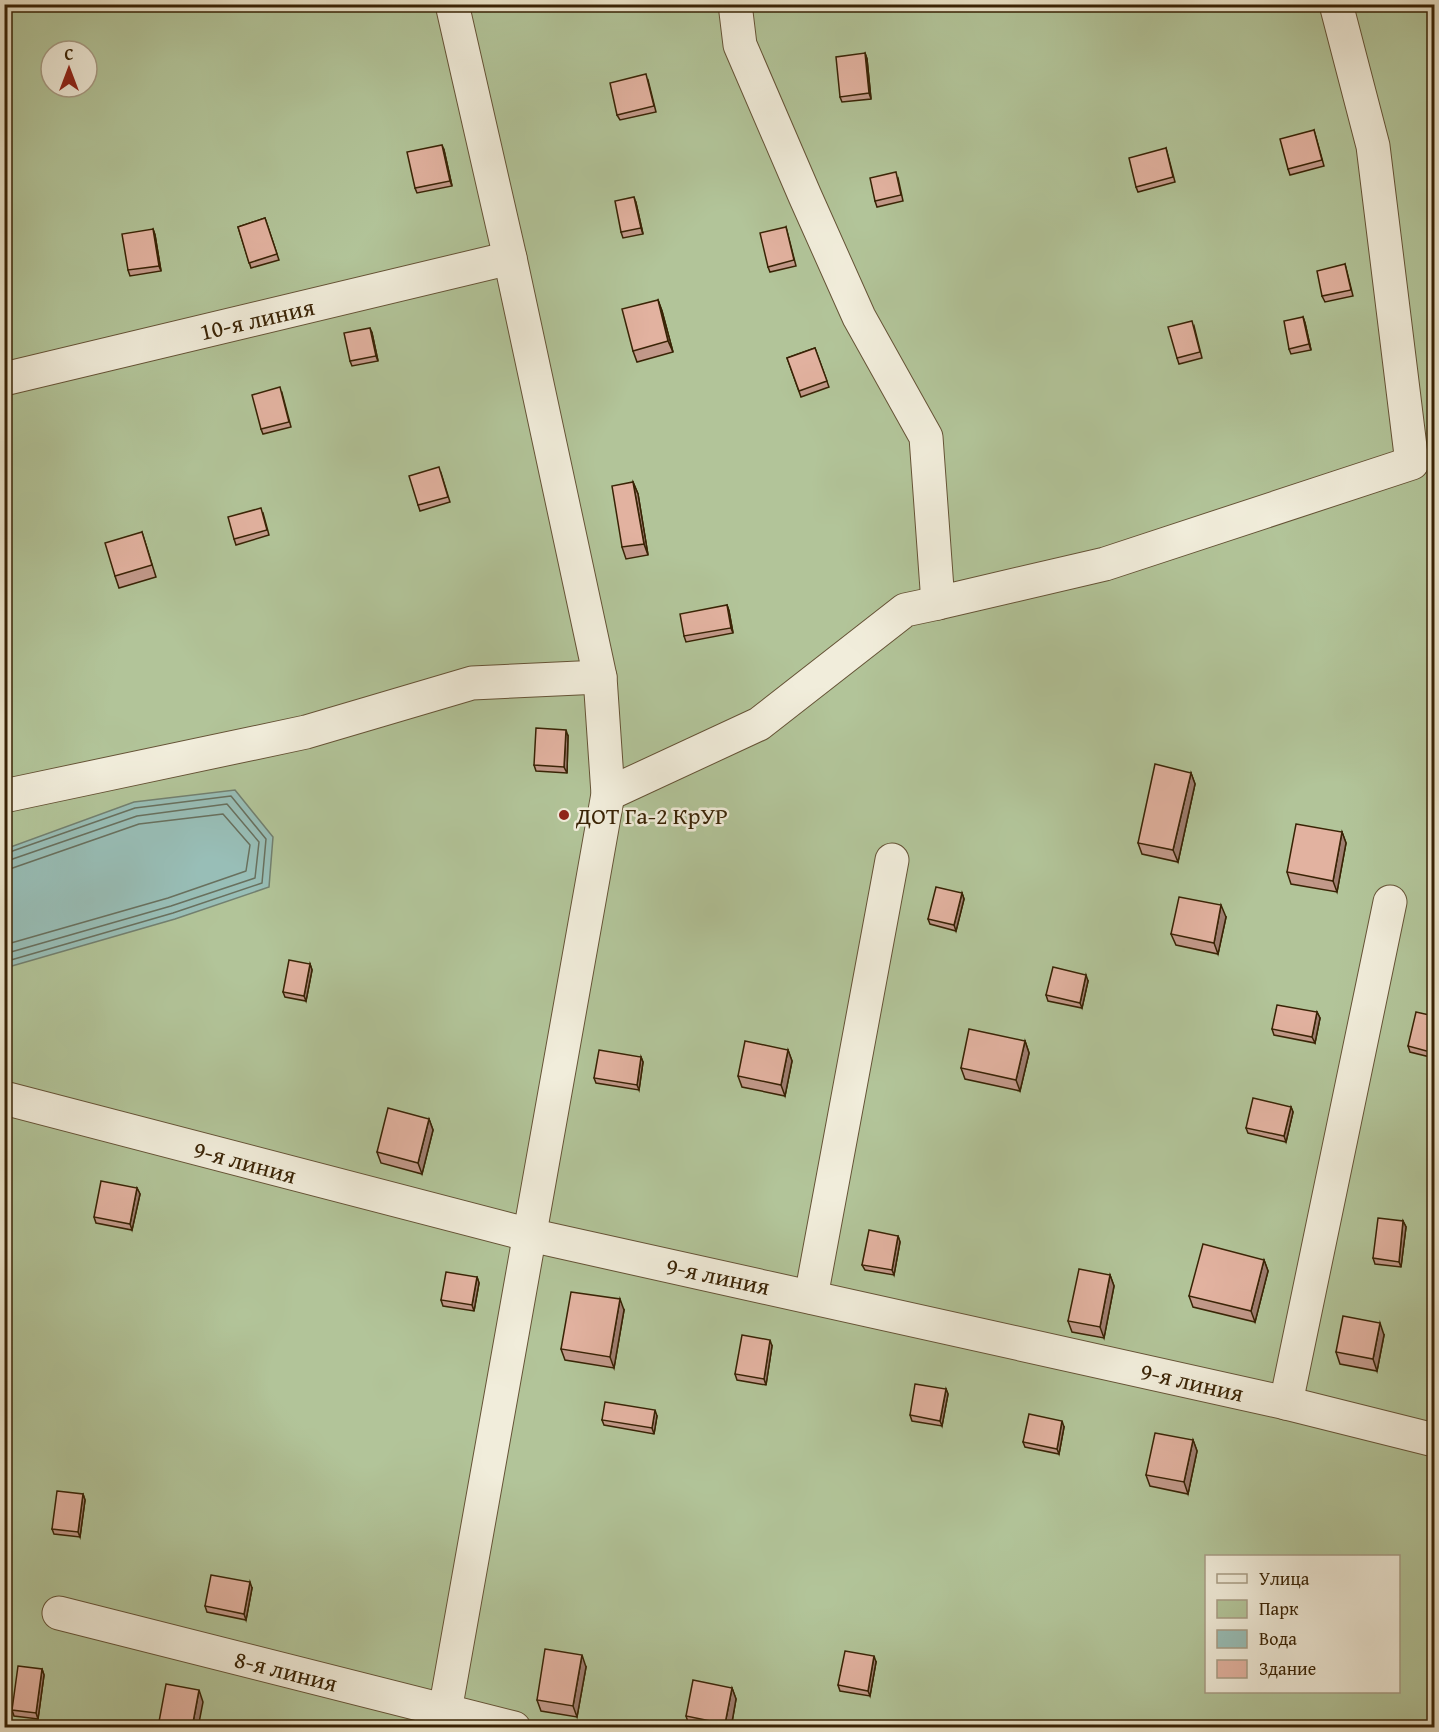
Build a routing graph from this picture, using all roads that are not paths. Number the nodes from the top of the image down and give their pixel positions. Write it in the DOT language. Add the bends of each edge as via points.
graph roads {
  1 [pos="452,4"];
  2 [pos="735,4"];
  3 [pos="1336,4"];
  4 [pos="510,258"];
  5 [pos="4,379"];
  6 [pos="1423,461"];
  7 [pos="938,603"];
  8 [pos="600,677"];
  9 [pos="608,794"];
  10 [pos="4,796"];
  11 [pos="892,860"];
  12 [pos="1390,902"];
  13 [pos="4,1098"];
  14 [pos="530,1235"];
  15 [pos="811,1297"];
  16 [pos="1286,1403"];
  17 [pos="1434,1440"];
  18 [pos="59,1613"];
  19 [pos="443,1720"];
  20 [pos="513,1728"];
  1 -- 4 [label="street"];
  2 -- 7 [label="street" via="740,45 805,196 859,317 926,437"];
  3 -- 6 [label="street" via="1372,146"];
  4 -- 5 [label="street, 10-я линия"];
  4 -- 8 [label="street"];
  6 -- 7 [label="street" via="1105,564"];
  7 -- 9 [label="street" via="905,610 759,724"];
  8 -- 9 [label="street"];
  8 -- 10 [label="street" via="472,683 306,732"];
  9 -- 14 [label="street"];
  11 -- 15 [label="street"];
  12 -- 16 [label="street"];
  13 -- 14 [label="street, 9-я линия"];
  14 -- 15 [label="street, 9-я линия"];
  14 -- 19 [label="street"];
  15 -- 16 [label="street, 9-я линия"];
  16 -- 17 [label="street, 9-я линия"];
  18 -- 19 [label="street, 8-я линия"];
  19 -- 20 [label="street, 8-я линия"];
}
